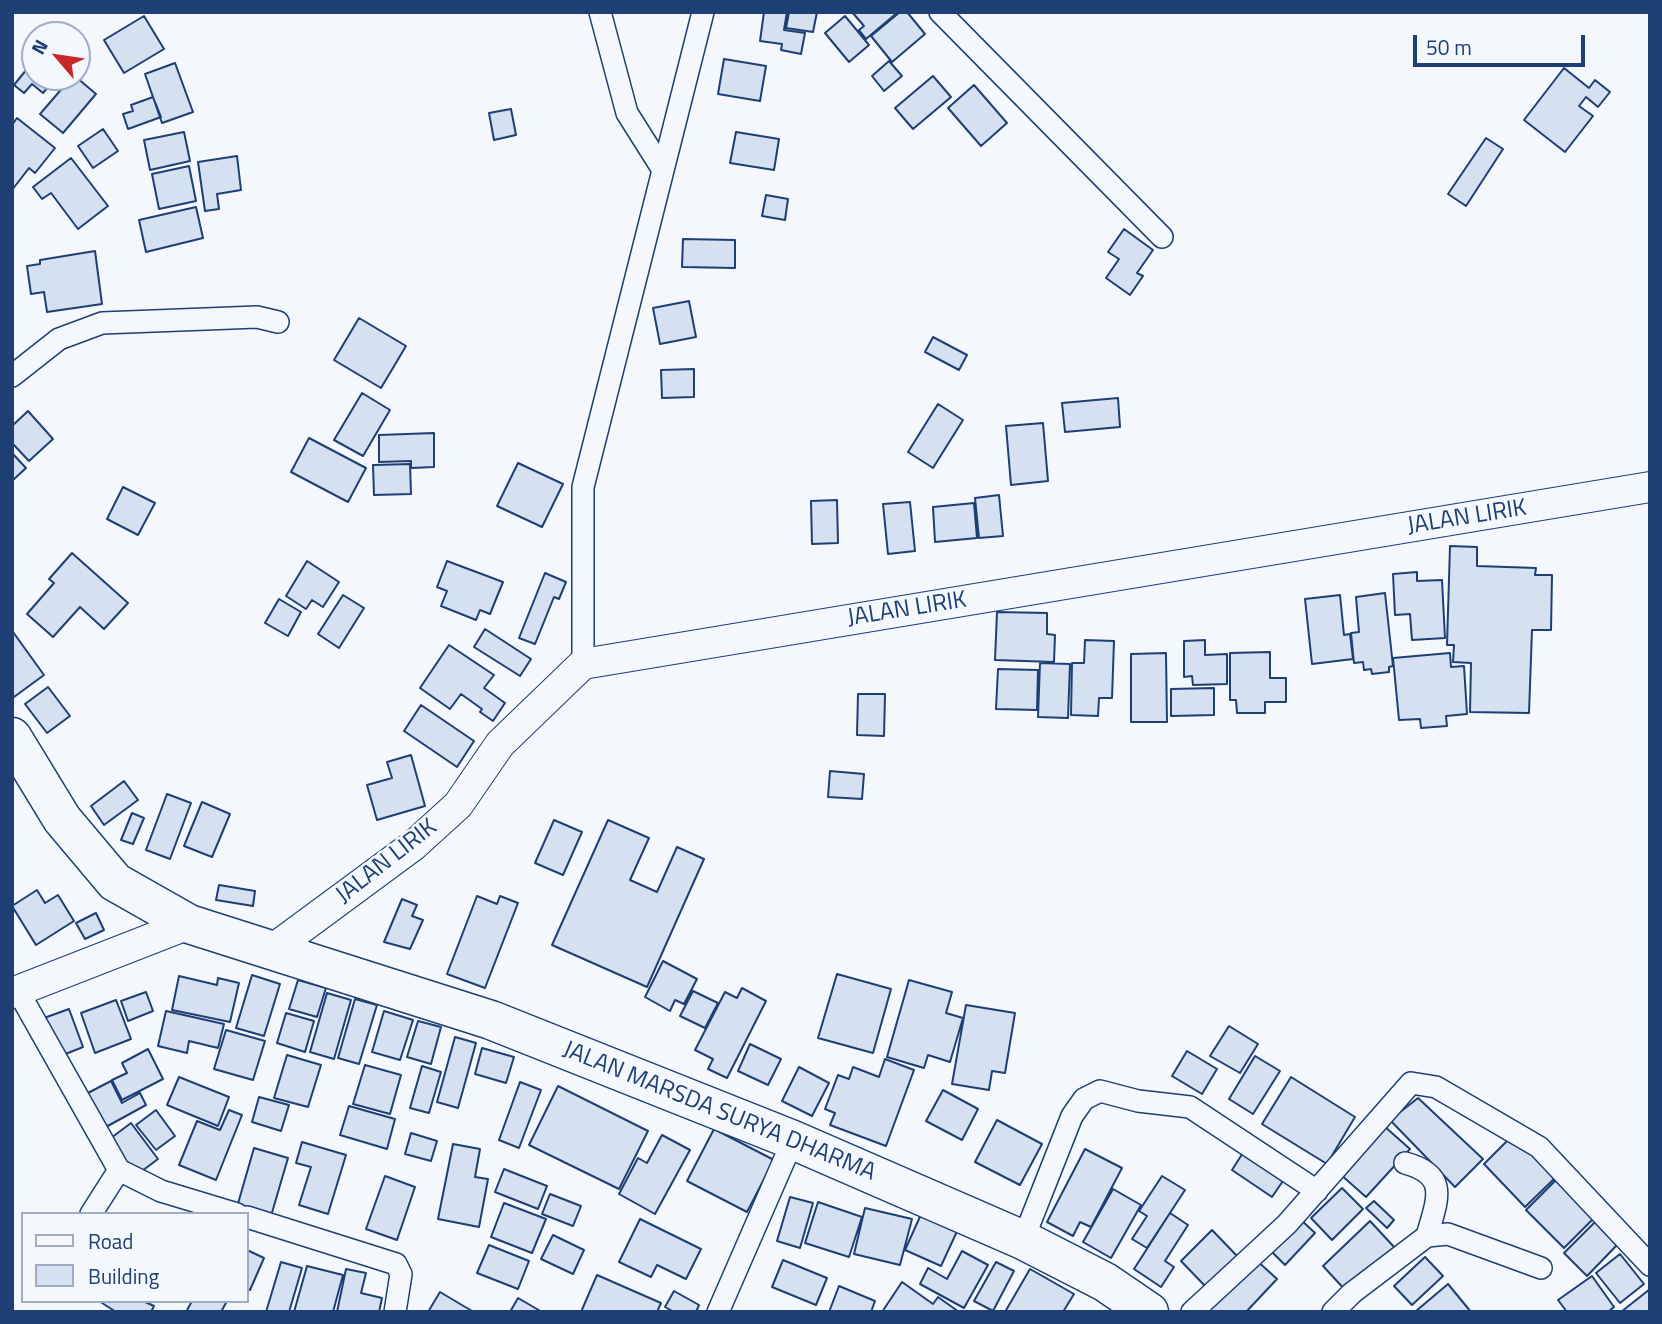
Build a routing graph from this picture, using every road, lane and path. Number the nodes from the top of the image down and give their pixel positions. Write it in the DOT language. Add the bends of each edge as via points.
graph roads {
  1 [pos="600,12"];
  2 [pos="703,12"];
  3 [pos="940,12"];
  4 [pos="663,170"];
  5 [pos="1163,237"];
  6 [pos="278,322"];
  7 [pos="12,376"];
  8 [pos="1650,487"];
  9 [pos="583,664"];
  10 [pos="12,737"];
  11 [pos="189,924"];
  12 [pos="274,949"];
  13 [pos="15,992"];
  14 [pos="793,1140"];
  15 [pos="1405,1163"];
  16 [pos="119,1170"];
  17 [pos="1317,1191"];
  18 [pos="92,1212"];
  19 [pos="230,1212"];
  20 [pos="248,1217"];
  21 [pos="1427,1236"];
  22 [pos="1023,1240"];
  23 [pos="1650,1265"];
  24 [pos="1541,1268"];
  25 [pos="395,1312"];
  26 [pos="718,1312"];
  27 [pos="1149,1312"];
  28 [pos="1192,1312"];
  29 [pos="1333,1312"];
  1 -- 4 [label="street" via="627,113"];
  2 -- 4 [label="street"];
  3 -- 5 [label="street"];
  4 -- 9 [label="street" via="583,487"];
  6 -- 7 [label="street" via="257,317 102,323 59,339"];
  8 -- 9 [label="main road, JALAN LIRIK"];
  9 -- 12 [label="main road, JALAN LIRIK" via="500,744 458,805 414,845"];
  10 -- 11 [label="highway, JALAN MARSDA SURYA DHARMA" via="62,819 115,882"];
  11 -- 12 [label="highway, JALAN MARSDA SURYA DHARMA"];
  11 -- 13 [label="main road"];
  12 -- 14 [label="highway, JALAN MARSDA SURYA DHARMA" via="491,1020"];
  13 -- 16 [label="street"];
  14 -- 22 [label="highway, JALAN MARSDA SURYA DHARMA"];
  14 -- 26 [label="street"];
  15 -- 21 [label="street" via="1422,1167 1434,1178 1438,1197"];
  16 -- 18 [label="street"];
  16 -- 19 [label="street" via="160,1191"];
  17 -- 22 [label="street" via="1190,1107 1100,1091 1084,1099 1072,1116"];
  17 -- 23 [label="street" via="1411,1083 1421,1082 1539,1147"];
  17 -- 28 [label="street"];
  20 -- 25 [label="street" via="396,1264 401,1274"];
  21 -- 24 [label="street" via="1448,1234"];
  21 -- 29 [label="street"];
  22 -- 27 [label="highway, JALAN MARSDA SURYA DHARMA" via="1105,1282"];
}
